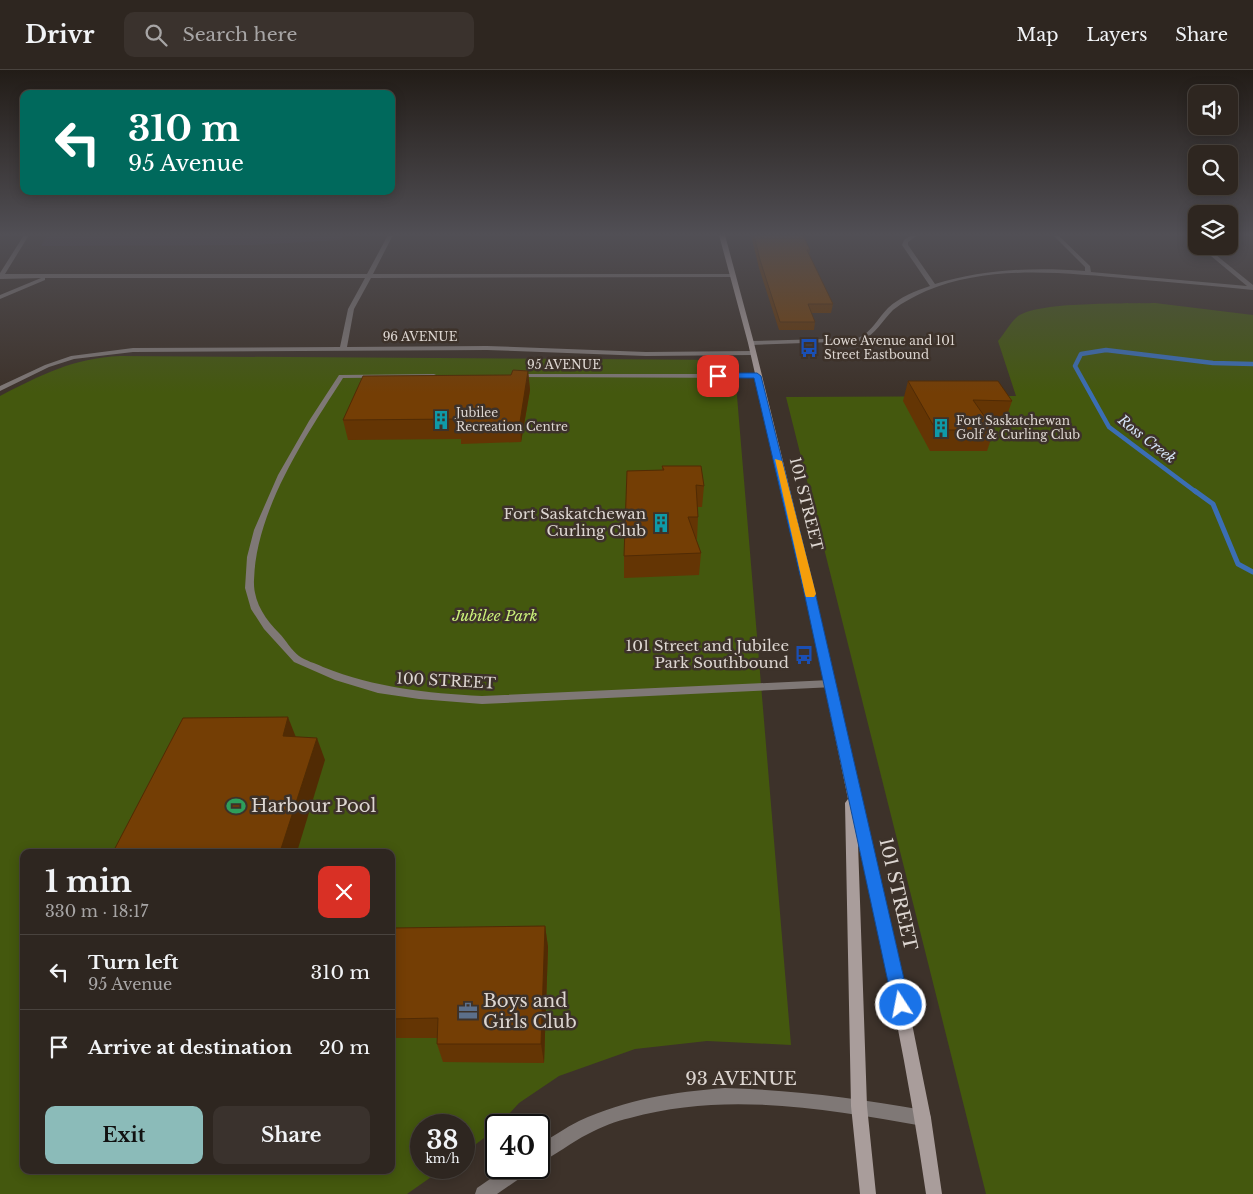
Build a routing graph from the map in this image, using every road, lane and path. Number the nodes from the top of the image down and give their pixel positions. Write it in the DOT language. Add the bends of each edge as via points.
graph roads {
  1 [pos="23,287"];
  2 [pos="362,287"];
  3 [pos="736,287"];
  4 [pos="930,287"];
  5 [pos="0,297"];
  6 [pos="751,343"];
  7 [pos="343,349"];
  8 [pos="752,353"];
  9 [pos="440,376"];
  10 [pos="510,376"];
  11 [pos="757,376"];
  12 [pos="0,389"];
  13 [pos="830,684"];
  14 [pos="850,782"];
  15 [pos="859,1106"];
  16 [pos="923,1118"];
  17 [pos="550,1146"];
  18 [pos="504,1179"];
  19 [pos="483,1194"];
  20 [pos="868,1194"];
  21 [pos="934,1194"];
  1 -- 5 [label="street"];
  2 -- 7 [label="street" via="351,309"];
  3 -- 6 [label="street, 101 STREET"];
  4 -- 6 [label="street" via="896,304 872,334 859,340"];
  6 -- 8 [label="street, 101 STREET"];
  7 -- 8 [label="street, 96 AVENUE"];
  7 -- 12 [label="street, 96 AVENUE" via="88,353 54,363"];
  8 -- 11 [label="street, 101 STREET"];
  9 -- 13 [label="street, 100 STREET" via="342,376 282,474 256,537 249,581 252,599 261,618 296,658 338,678 383,692 426,698 482,700"];
  10 -- 11 [label="street, 95 AVENUE"];
  11 -- 13 [label="street, 101 STREET"];
  13 -- 14 [label="street, 101 STREET"];
  14 -- 15 [label="street, 101 STREET"];
  14 -- 16 [label="street, 101 STREET" via="890,949"];
  15 -- 16 [label="street, 93 AVENUE"];
  15 -- 17 [label="street, 93 AVENUE" via="741,1095 682,1098 641,1106 599,1120"];
  15 -- 20 [label="street, 101 STREET"];
  16 -- 21 [label="street, 101 STREET"];
  18 -- 19 [label="street"];
}
